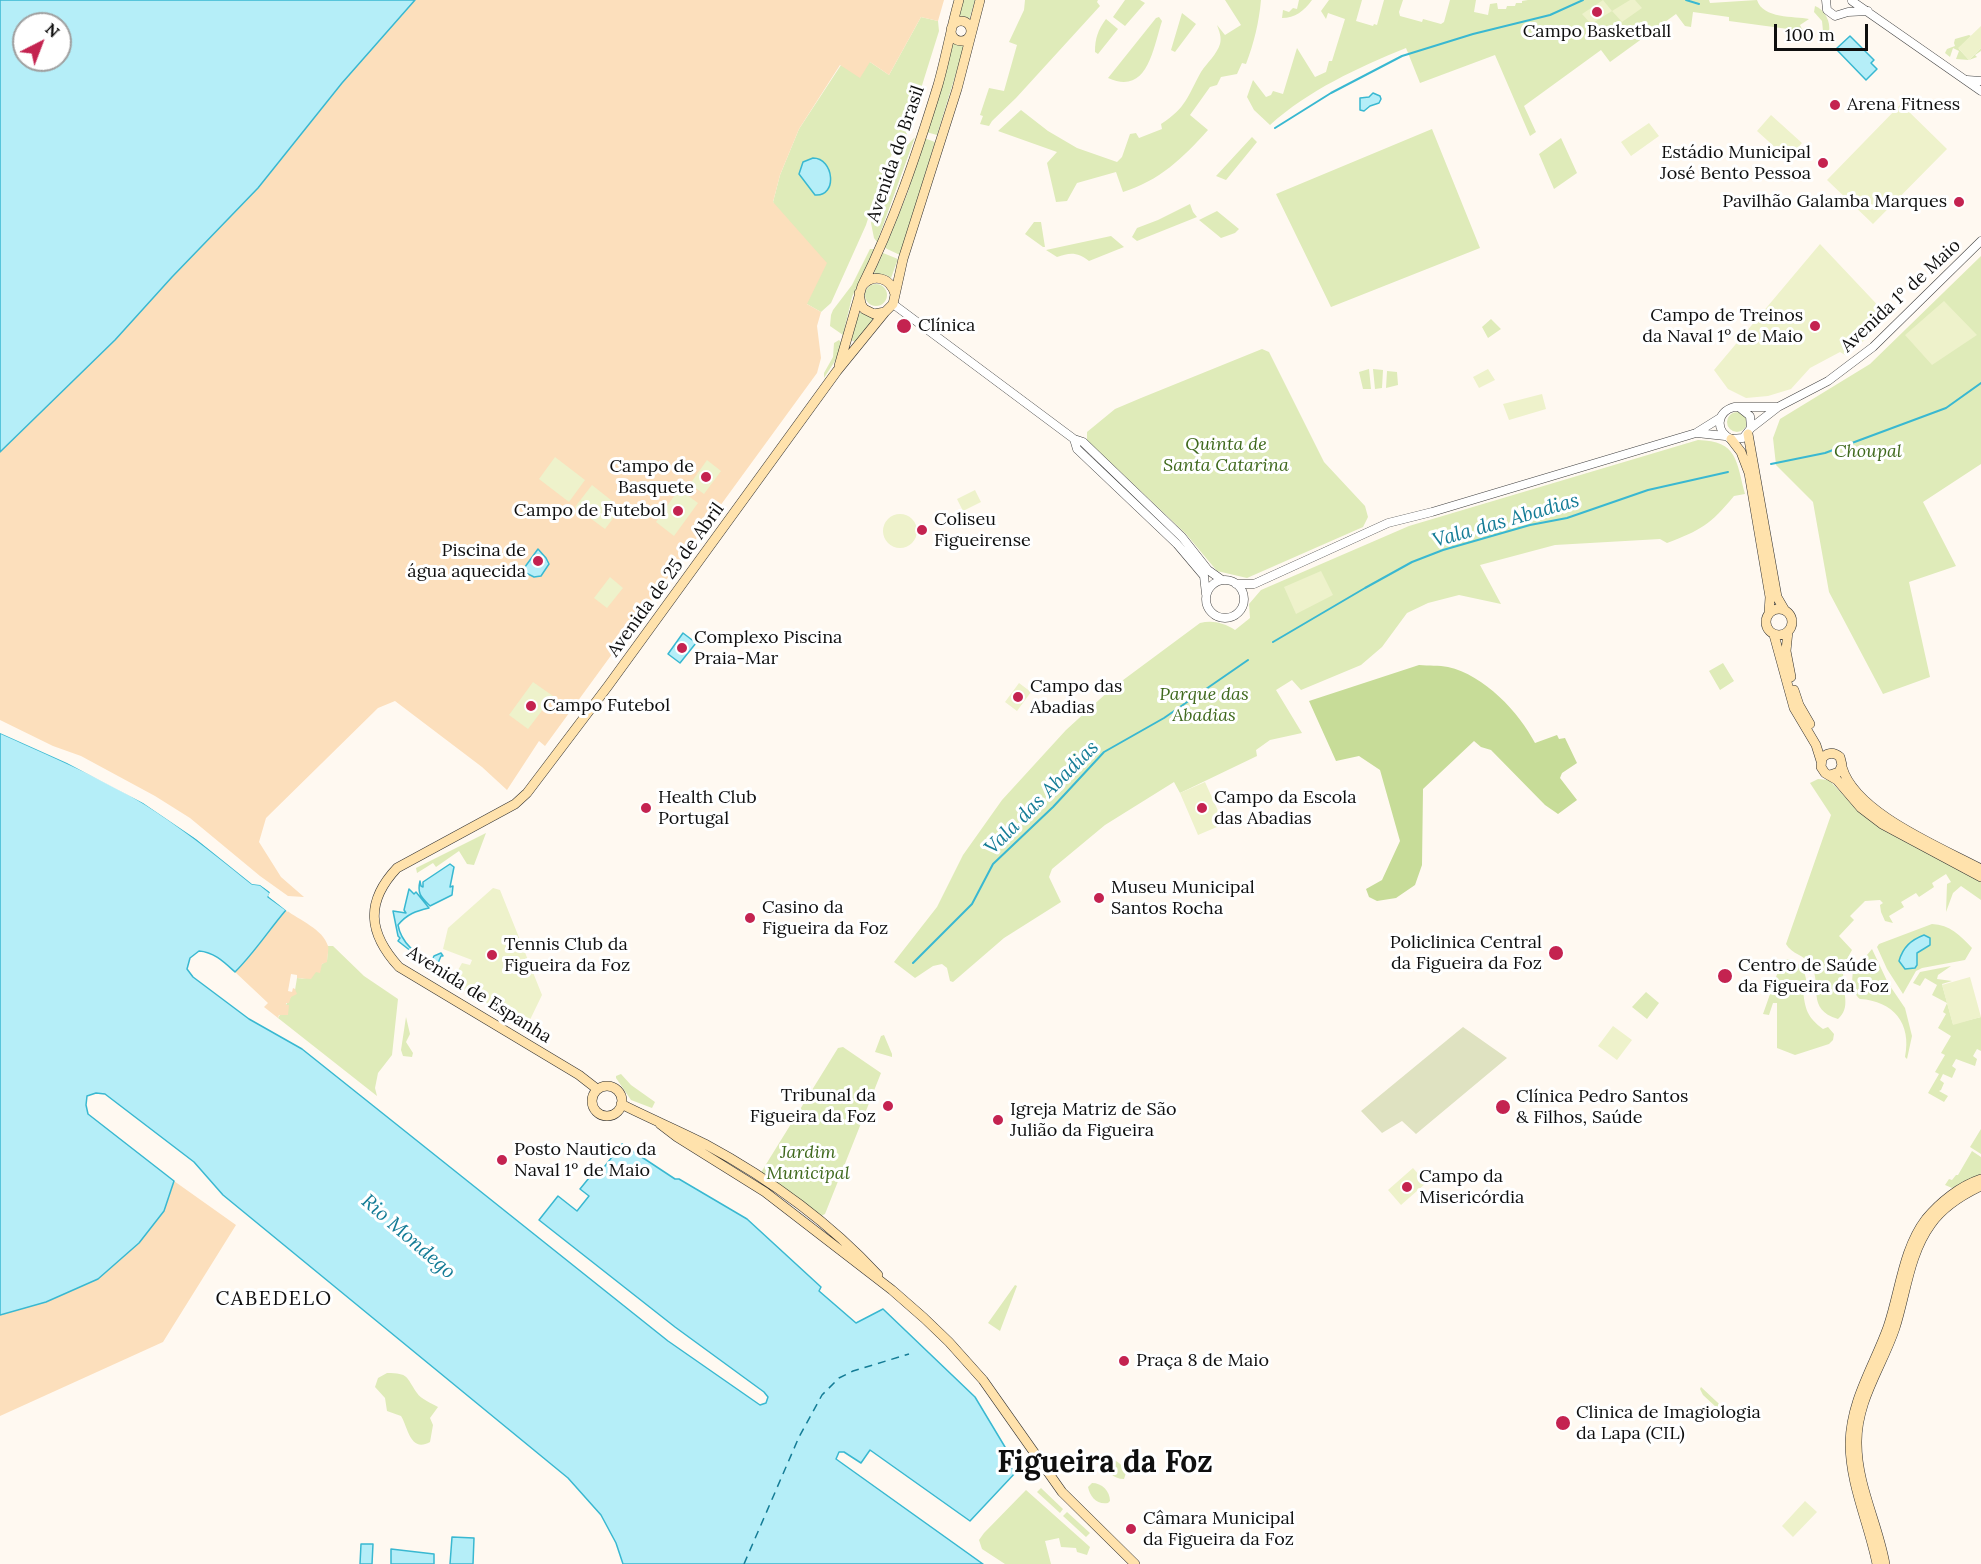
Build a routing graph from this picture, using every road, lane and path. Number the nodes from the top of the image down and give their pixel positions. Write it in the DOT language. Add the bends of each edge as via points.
graph roads {
  1 [pos="959,0"];
  2 [pos="980,0"];
  3 [pos="1826,0"];
  4 [pos="1852,0"];
  5 [pos="1868,11"];
  6 [pos="1848,12"];
  7 [pos="951,28"];
  8 [pos="971,34"];
  9 [pos="1967,80"];
  10 [pos="1981,81"];
  11 [pos="1981,91"];
  12 [pos="1981,242"];
  13 [pos="860,290"];
  14 [pos="890,305"];
  15 [pos="837,371"];
  16 [pos="1778,406"];
  17 [pos="1740,408"];
  18 [pos="1720,418"];
  19 [pos="1750,431"];
  20 [pos="1696,433"];
  21 [pos="1728,438"];
  22 [pos="1074,439"];
  23 [pos="1222,580"];
  24 [pos="1236,584"];
  25 [pos="1254,584"];
  26 [pos="1206,594"];
  27 [pos="1244,597"];
  28 [pos="1784,609"];
  29 [pos="1769,613"];
  30 [pos="1788,631"];
  31 [pos="1774,634"];
  32 [pos="1830,753"];
  33 [pos="1821,760"];
  34 [pos="1842,767"];
  35 [pos="1832,775"];
  36 [pos="515,804"];
  37 [pos="1981,869"];
  38 [pos="1981,877"];
  39 [pos="597,1089"];
  40 [pos="621,1104"];
  41 [pos="752,1178"];
  42 [pos="1981,1179"];
  43 [pos="1981,1186"];
  44 [pos="823,1223"];
  45 [pos="808,1224"];
  46 [pos="891,1290"];
  47 [pos="1135,1564"];
  48 [pos="1877,1564"];
  49 [pos="1885,1564"];
  1 -- 7 [label="main road, Avenida do Brasil"];
  2 -- 8 [label="main road, Avenida do Brasil"];
  3 -- 6 [label="street" via="1829,14 1840,16"];
  4 -- 5 [label="street"];
  4 -- 6 [label="street"];
  5 -- 6 [label="street"];
  5 -- 9 [label="street"];
  7 -- 8 [label="main road" via="963,21 969,25"];
  7 -- 8 [label="main road" via="952,37 960,41"];
  7 -- 13 [label="main road, Avenida do Brasil" via="938,83 899,204"];
  8 -- 14 [label="main road, Avenida do Brasil"];
  9 -- 10 [label="street"];
  9 -- 11 [label="street"];
  12 -- 16 [label="street, Avenida 1º de Maio" via="1873,347 1828,381"];
  13 -- 14 [label="main road" via="864,309 874,314"];
  13 -- 14 [label="main road" via="870,279 881,279 890,284"];
  13 -- 15 [label="main road, Avenida do Brasil"];
  14 -- 15 [label="main road, Avenida de 25 de Abril"];
  14 -- 22 [label="street"];
  15 -- 36 [label="main road, Avenida de 25 de Abril" via="608,686"];
  16 -- 17 [label="street"];
  16 -- 19 [label="street"];
  17 -- 18 [label="street" via="1728,409"];
  17 -- 19 [label="street" via="1750,416"];
  18 -- 20 [label="street"];
  18 -- 21 [label="street" via="1719,425"];
  19 -- 21 [label="street" via="1737,440"];
  19 -- 28 [label="main road" via="1777,597"];
  20 -- 21 [label="street"];
  20 -- 25 [label="street" via="1388,523"];
  21 -- 29 [label="main road" via="1741,452 1749,473 1770,597"];
  22 -- 23 [label="street" via="1083,442"];
  22 -- 26 [label="street" via="1077,449 1177,544 1204,576"];
  23 -- 24 [label="street"];
  23 -- 26 [label="street" via="1212,584"];
  24 -- 25 [label="street"];
  24 -- 27 [label="street"];
  25 -- 27 [label="street"];
  26 -- 27 [label="street" via="1209,610 1222,618 1236,614"];
  28 -- 29 [label="main road"];
  28 -- 30 [label="main road" via="1791,616"];
  29 -- 31 [label="main road" via="1765,622"];
  30 -- 31 [label="main road"];
  30 -- 32 [label="main road" via="1786,651 1799,705"];
  31 -- 33 [label="main road" via="1794,708"];
  32 -- 33 [label="main road"];
  32 -- 34 [label="main road" via="1840,757"];
  33 -- 35 [label="main road" via="1822,770"];
  34 -- 35 [label="main road"];
  34 -- 37 [label="main road" via="1851,787 1885,818"];
  35 -- 38 [label="main road" via="1881,824"];
  36 -- 39 [label="main road, Avenida de Espanha" via="397,868 385,880 375,901 376,932 386,954 399,967"];
  39 -- 40 [label="main road" via="614,1088 621,1095"];
  39 -- 40 [label="main road" via="591,1102 598,1114 612,1115"];
  40 -- 41 [label="main road" via="707,1146"];
  41 -- 44 [label="main road"];
  41 -- 45 [label="main road"];
  42 -- 48 [label="main road" via="1947,1198 1925,1220 1911,1245 1888,1328 1853,1416 1850,1445 1855,1480"];
  43 -- 49 [label="main road" via="1951,1203 1931,1224 1917,1248 1894,1330 1859,1418 1861,1479"];
  44 -- 45 [label="main road"];
  44 -- 46 [label="main road" via="853,1248"];
  45 -- 46 [label="main road"];
  46 -- 47 [label="main road" via="949,1342 983,1380 1056,1485"];
}
